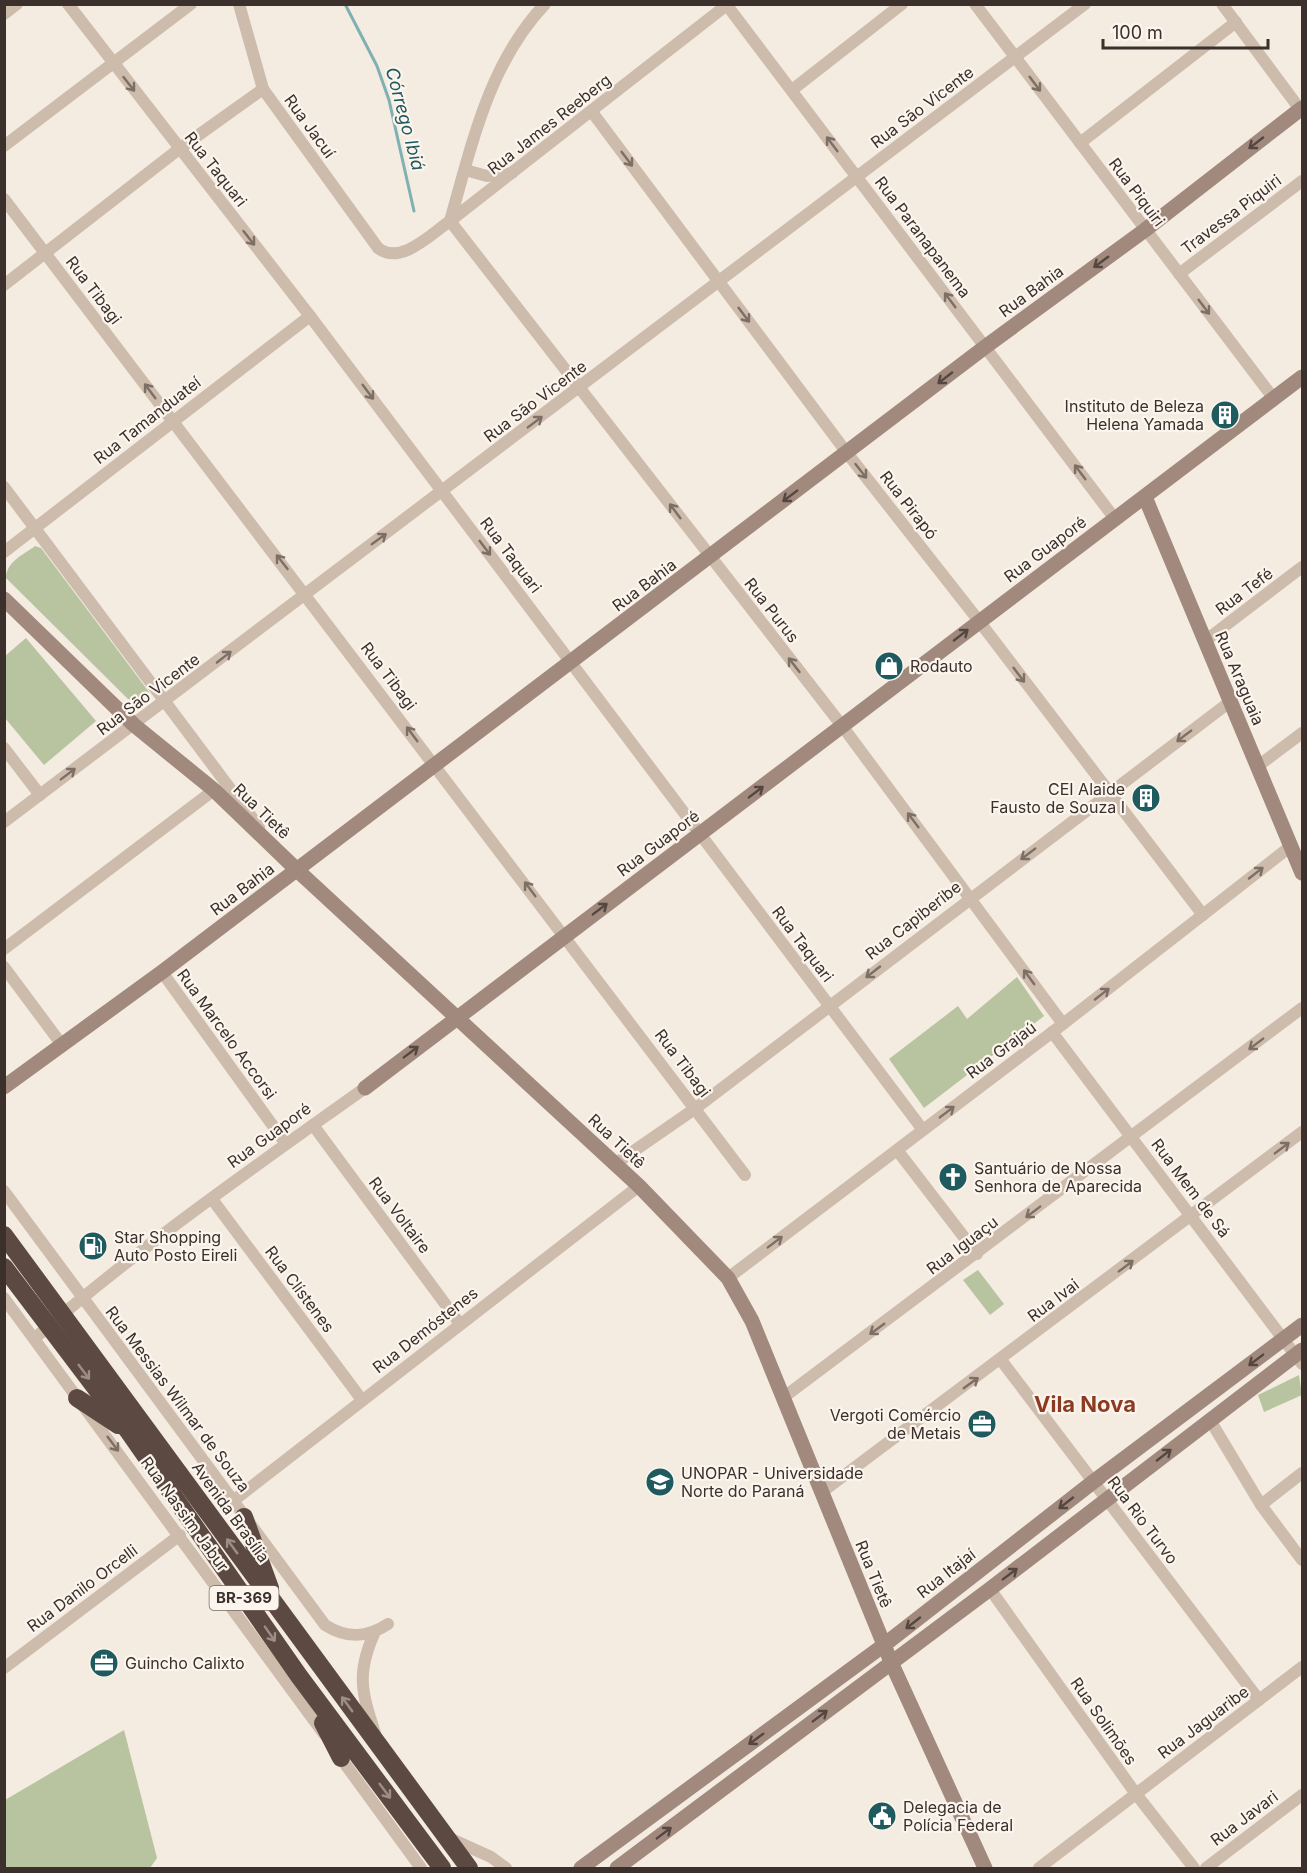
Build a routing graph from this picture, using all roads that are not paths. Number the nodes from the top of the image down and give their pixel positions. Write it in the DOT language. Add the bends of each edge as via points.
graph roads {
  1 [pos="17,4"];
  2 [pos="68,4"];
  3 [pos="191,4"];
  4 [pos="239,4"];
  5 [pos="545,4"];
  6 [pos="902,4"];
  7 [pos="975,4"];
  8 [pos="1085,4"];
  9 [pos="1222,4"];
  10 [pos="727,5"];
  11 [pos="4,14"];
  12 [pos="1236,22"];
  13 [pos="1015,57"];
  14 [pos="112,63"];
  15 [pos="263,89"];
  16 [pos="792,90"];
  17 [pos="1302,110"];
  18 [pos="592,112"];
  19 [pos="1080,143"];
  20 [pos="4,146"];
  21 [pos="179,149"];
  22 [pos="465,170"];
  23 [pos="513,172"];
  24 [pos="857,177"];
  25 [pos="1302,181"];
  26 [pos="4,199"];
  27 [pos="450,220"];
  28 [pos="1145,230"];
  29 [pos="383,252"];
  30 [pos="45,254"];
  31 [pos="1179,274"];
  32 [pos="718,281"];
  33 [pos="4,285"];
  34 [pos="310,316"];
  35 [pos="985,346"];
  36 [pos="1302,377"];
  37 [pos="581,387"];
  38 [pos="1274,399"];
  39 [pos="173,421"];
  40 [pos="846,453"];
  41 [pos="4,487"];
  42 [pos="443,493"];
  43 [pos="1145,497"];
  44 [pos="1115,519"];
  45 [pos="35,527"];
  46 [pos="4,552"];
  47 [pos="710,557"];
  48 [pos="1302,567"];
  49 [pos="306,593"];
  50 [pos="4,599"];
  51 [pos="979,621"];
  52 [pos="1205,641"];
  53 [pos="572,662"];
  54 [pos="167,700"];
  55 [pos="1230,701"];
  56 [pos="134,725"];
  57 [pos="843,727"];
  58 [pos="1302,733"];
  59 [pos="4,748"];
  60 [pos="435,764"];
  61 [pos="1258,766"];
  62 [pos="214,790"];
  63 [pos="1110,793"];
  64 [pos="40,795"];
  65 [pos="4,822"];
  66 [pos="700,834"];
  67 [pos="1291,846"];
  68 [pos="274,847"];
  69 [pos="297,870"];
  70 [pos="1302,873"];
  71 [pos="970,897"];
  72 [pos="1203,915"];
  73 [pos="566,936"];
  74 [pos="4,949"];
  75 [pos="4,967"];
  76 [pos="162,972"];
  77 [pos="829,1006"];
  78 [pos="1302,1008"];
  79 [pos="458,1017"];
  80 [pos="1063,1024"];
  81 [pos="1052,1032"];
  82 [pos="62,1045"];
  83 [pos="4,1088"];
  84 [pos="365,1088"];
  85 [pos="696,1108"];
  86 [pos="313,1125"];
  87 [pos="923,1130"];
  88 [pos="1302,1132"];
  89 [pos="1132,1138"];
  90 [pos="286,1144"];
  91 [pos="897,1150"];
  92 [pos="615,1164"];
  93 [pos="745,1175"];
  94 [pos="639,1186"];
  95 [pos="4,1191"];
  96 [pos="212,1199"];
  97 [pos="1191,1216"];
  98 [pos="4,1235"];
  99 [pos="977,1254"];
  100 [pos="4,1267"];
  101 [pos="728,1278"];
  102 [pos="4,1298"];
  103 [pos="82,1298"];
  104 [pos="64,1314"];
  105 [pos="460,1324"];
  106 [pos="49,1325"];
  107 [pos="1302,1325"];
  108 [pos="35,1338"];
  109 [pos="1284,1339"];
  110 [pos="1300,1356"];
  111 [pos="1001,1360"];
  112 [pos="784,1397"];
  113 [pos="77,1398"];
  114 [pos="362,1400"];
  115 [pos="1210,1420"];
  116 [pos="129,1432"];
  117 [pos="1302,1473"];
  118 [pos="1093,1482"];
  119 [pos="822,1492"];
  120 [pos="1107,1500"];
  121 [pos="233,1502"];
  122 [pos="1261,1505"];
  123 [pos="244,1517"];
  124 [pos="180,1535"];
  125 [pos="1302,1560"];
  126 [pos="990,1589"];
  127 [pos="281,1614"];
  128 [pos="388,1624"];
  129 [pos="374,1634"];
  130 [pos="884,1645"];
  131 [pos="891,1662"];
  132 [pos="1302,1667"];
  133 [pos="4,1668"];
  134 [pos="299,1676"];
  135 [pos="1259,1700"];
  136 [pos="381,1751"];
  137 [pos="341,1758"];
  138 [pos="1136,1794"];
  139 [pos="1302,1795"];
  140 [pos="445,1836"];
  141 [pos="421,1869"];
  142 [pos="442,1869"];
  143 [pos="469,1869"];
  144 [pos="506,1869"];
  145 [pos="581,1869"];
  146 [pos="617,1869"];
  147 [pos="985,1869"];
  148 [pos="1039,1869"];
  149 [pos="1194,1869"];
  150 [pos="1206,1869"];
  1 -- 11 [label="street"];
  2 -- 14 [label="street, Rua Taquari"];
  3 -- 14 [label="street"];
  4 -- 15 [label="street, Rua Jacuí"];
  5 -- 22 [label="street" via="511,48 486,101"];
  6 -- 16 [label="street"];
  7 -- 13 [label="street, Rua Piquiri"];
  8 -- 13 [label="street, Rua São Vicente"];
  9 -- 12 [label="street"];
  10 -- 16 [label="street, Rua Paranapanema"];
  10 -- 18 [label="street, Rua James Reeberg"];
  12 -- 17 [label="street"];
  12 -- 19 [label="street"];
  13 -- 19 [label="street, Rua Piquiri, one-way"];
  13 -- 24 [label="street, Rua São Vicente"];
  14 -- 20 [label="street"];
  14 -- 21 [label="street, Rua Taquari, one-way"];
  15 -- 21 [label="street"];
  15 -- 29 [label="street, Rua Jacuí"];
  24 -- 16 [label="street, Rua Paranapanema, one-way"];
  17 -- 28 [label="street, Rua Bahia, one-way"];
  18 -- 23 [label="street, Rua James Reeberg"];
  18 -- 32 [label="street, Rua Pirapó, one-way"];
  19 -- 28 [label="street, Rua Piquiri"];
  21 -- 30 [label="street"];
  21 -- 34 [label="street, Rua Taquari, one-way"];
  22 -- 23 [label="street" via="487,176"];
  22 -- 27 [label="street"];
  23 -- 27 [label="street, Rua James Reeberg"];
  24 -- 32 [label="street, Rua São Vicente"];
  35 -- 24 [label="street, Rua Paranapanema, one-way"];
  25 -- 31 [label="street, Travessa Piquiri"];
  26 -- 30 [label="street, Rua Tibagi"];
  27 -- 29 [label="street, Rua James Reeberg" via="401,254"];
  27 -- 37 [label="street, Rua Purus"];
  28 -- 31 [label="street, Rua Piquiri"];
  28 -- 35 [label="street, Rua Bahia, one-way"];
  30 -- 33 [label="street"];
  39 -- 30 [label="street, Rua Tibagi, one-way"];
  31 -- 38 [label="street, Rua Piquiri, one-way"];
  32 -- 37 [label="street, Rua São Vicente"];
  32 -- 40 [label="street, Rua Pirapó, one-way"];
  34 -- 39 [label="street, Rua Tamanduateí"];
  34 -- 42 [label="street, Rua Taquari, one-way"];
  35 -- 40 [label="street, Rua Bahia, one-way"];
  44 -- 35 [label="street, Rua Paranapanema, one-way"];
  36 -- 38 [label="street, Rua Guaporé"];
  42 -- 37 [label="street, Rua São Vicente, one-way"];
  47 -- 37 [label="street, Rua Purus, one-way"];
  38 -- 43 [label="street, Rua Guaporé"];
  39 -- 45 [label="street, Rua Tamanduateí"];
  49 -- 39 [label="street, Rua Tibagi, one-way"];
  40 -- 47 [label="street, Rua Bahia, one-way"];
  40 -- 51 [label="street, Rua Pirapó, one-way"];
  41 -- 45 [label="street"];
  49 -- 42 [label="street, Rua São Vicente, one-way"];
  42 -- 53 [label="street, Rua Taquari, one-way"];
  43 -- 44 [label="street, Rua Guaporé"];
  43 -- 52 [label="street, Rua Araguaia"];
  44 -- 51 [label="street, Rua Guaporé"];
  45 -- 46 [label="street, Rua Tamanduateí"];
  45 -- 54 [label="street"];
  47 -- 53 [label="street, Rua Bahia"];
  57 -- 47 [label="street, Rua Purus, one-way"];
  48 -- 52 [label="street, Rua Tefé"];
  54 -- 49 [label="street, Rua São Vicente, one-way"];
  60 -- 49 [label="street, Rua Tibagi, one-way"];
  50 -- 56 [label="street, Rua Tietê"];
  57 -- 51 [label="street, Rua Guaporé, one-way"];
  51 -- 63 [label="street, Rua Pirapó, one-way"];
  52 -- 55 [label="street, Rua Araguaia"];
  53 -- 60 [label="street, Rua Bahia"];
  53 -- 66 [label="street, Rua Taquari"];
  54 -- 56 [label="street, Rua São Vicente"];
  54 -- 68 [label="street"];
  55 -- 61 [label="street, Rua Araguaia"];
  55 -- 63 [label="street, Rua Capiberibe, one-way"];
  56 -- 62 [label="street, Rua Tietê"];
  64 -- 56 [label="street, Rua São Vicente, one-way"];
  66 -- 57 [label="street, Rua Guaporé, one-way"];
  71 -- 57 [label="street, Rua Purus, one-way"];
  58 -- 61 [label="street"];
  59 -- 64 [label="street"];
  60 -- 69 [label="street, Rua Bahia"];
  73 -- 60 [label="street, Rua Tibagi, one-way"];
  61 -- 67 [label="street, Rua Araguaia"];
  62 -- 68 [label="street, Rua Tietê"];
  62 -- 74 [label="street"];
  63 -- 71 [label="street, Rua Capiberibe, one-way"];
  63 -- 72 [label="street, Rua Pirapó"];
  64 -- 65 [label="street, Rua São Vicente"];
  73 -- 66 [label="street, Rua Guaporé, one-way"];
  66 -- 77 [label="street, Rua Taquari"];
  67 -- 70 [label="street, Rua Araguaia"];
  72 -- 67 [label="street, Rua Grajaú, one-way"];
  68 -- 69 [label="street, Rua Tietê"];
  69 -- 76 [label="street, Rua Bahia"];
  69 -- 79 [label="street, Rua Tietê"];
  71 -- 77 [label="street, Rua Capiberibe, one-way"];
  80 -- 71 [label="street, Rua Purus, one-way"];
  80 -- 72 [label="street, Rua Grajaú, one-way"];
  73 -- 79 [label="street, Rua Guaporé"];
  73 -- 85 [label="street, Rua Tibagi"];
  75 -- 82 [label="street"];
  76 -- 82 [label="street, Rua Bahia"];
  76 -- 90 [label="street, Rua Marcelo Accorsi"];
  77 -- 85 [label="street, Rua Capiberibe"];
  77 -- 87 [label="street, Rua Taquari"];
  78 -- 89 [label="street, Rua Iguaçu, one-way"];
  84 -- 79 [label="street, Rua Guaporé, one-way"];
  79 -- 92 [label="street, Rua Tietê"];
  80 -- 81 [label="street, Rua Grajaú"];
  87 -- 81 [label="street, Rua Grajaú, one-way"];
  81 -- 89 [label="street, Rua Mem de Sá"];
  82 -- 83 [label="street, Rua Bahia"];
  84 -- 86 [label="street, Rua Guaporé"];
  85 -- 92 [label="street, Rua Capiberibe"];
  85 -- 93 [label="street, Rua Tibagi"];
  86 -- 90 [label="street, Rua Guaporé"];
  86 -- 105 [label="street, Rua Voltaire"];
  87 -- 91 [label="street, Rua Grajaú"];
  97 -- 88 [label="street, Rua Ivai, one-way"];
  89 -- 97 [label="street, Rua Mem de Sá"];
  89 -- 99 [label="street, Rua Iguaçu, one-way"];
  90 -- 96 [label="street, Rua Guaporé"];
  91 -- 99 [label="street"];
  101 -- 91 [label="street, Rua Grajaú, one-way"];
  92 -- 94 [label="street, Rua Tietê"];
  94 -- 101 [label="street, Rua Tietê"];
  94 -- 105 [label="street, Rua Demóstenes"];
  95 -- 103 [label="street, Rua Messias Wilmar de Souza"];
  96 -- 103 [label="street, Rua Guaporé"];
  96 -- 114 [label="street, Rua Clístenes"];
  97 -- 109 [label="street, Rua Mem de Sá"];
  111 -- 97 [label="street, Rua Ivai, one-way"];
  98 -- 104 [label="highway, Avenida Brasília / BR-369"];
  99 -- 112 [label="street, Rua Iguaçu, one-way"];
  100 -- 106 [label="highway, BR-369"];
  101 -- 112 [label="street, Rua Tietê" via="752,1321"];
  102 -- 108 [label="street, Rua Nassim Jabur"];
  103 -- 104 [label="street, Rua Guaporé"];
  103 -- 121 [label="street, Rua Messias Wilmar de Souza"];
  104 -- 106 [label="street, Rua Guaporé"];
  127 -- 104 [label="highway, Avenida Brasília / BR-369, one-way"];
  105 -- 114 [label="street, Rua Demóstenes"];
  106 -- 108 [label="street, Rua Guaporé"];
  106 -- 116 [label="highway, BR-369, one-way"];
  107 -- 109 [label="street, Rua Itajaí"];
  108 -- 113 [label="street, Rua Nassim Jabur"];
  109 -- 110 [label="street, Rua Mem de Sá"];
  109 -- 118 [label="street, Rua Itajaí, one-way"];
  110 -- 115 [label="street"];
  111 -- 118 [label="street, Rua Rio Turvo"];
  119 -- 111 [label="street, Rua Ivai, one-way"];
  112 -- 119 [label="street, Rua Tietê"];
  113 -- 116 [label="highway"];
  113 -- 124 [label="street, Rua Nassim Jabur, one-way"];
  114 -- 121 [label="street, Rua Demóstenes"];
  120 -- 115 [label="street, one-way"];
  115 -- 122 [label="street"];
  116 -- 134 [label="highway, BR-369, one-way"];
  117 -- 122 [label="street"];
  118 -- 120 [label="street, Rua Rio Turvo"];
  118 -- 130 [label="street, Rua Itajaí, one-way"];
  119 -- 130 [label="street, Rua Tietê"];
  126 -- 120 [label="street, one-way"];
  120 -- 135 [label="street, Rua Rio Turvo"];
  121 -- 123 [label="street, Rua Messias Wilmar de Souza"];
  122 -- 125 [label="street"];
  123 -- 127 [label="highway"];
  123 -- 129 [label="street, Rua Messias Wilmar de Souza" via="325,1626 347,1635"];
  124 -- 133 [label="street, Rua Danilo Orcelli"];
  124 -- 137 [label="street, Rua Nassim Jabur"];
  126 -- 131 [label="street"];
  126 -- 138 [label="street, Rua Solimões"];
  136 -- 127 [label="highway, Avenida Brasília / BR-369, one-way"];
  128 -- 129 [label="street"];
  129 -- 136 [label="street" via="363,1663 362,1691"];
  130 -- 131 [label="street, Rua Tietê"];
  130 -- 145 [label="street, Rua Itajaí, one-way"];
  146 -- 131 [label="street, one-way"];
  131 -- 147 [label="street, Rua Tietê"];
  132 -- 135 [label="street, Rua Jaguaribe"];
  134 -- 137 [label="highway"];
  134 -- 142 [label="highway, BR-369, one-way"];
  135 -- 138 [label="street, Rua Jaguaribe"];
  136 -- 140 [label="highway, Avenida Brasília / BR-369"];
  137 -- 141 [label="street, Rua Nassim Jabur"];
  138 -- 148 [label="street, Rua Jaguaribe"];
  138 -- 149 [label="street, Rua Solimões"];
  139 -- 150 [label="street, Rua Javari"];
  140 -- 143 [label="highway, Avenida Brasília / BR-369"];
  140 -- 144 [label="street" via="491,1857"];
}
